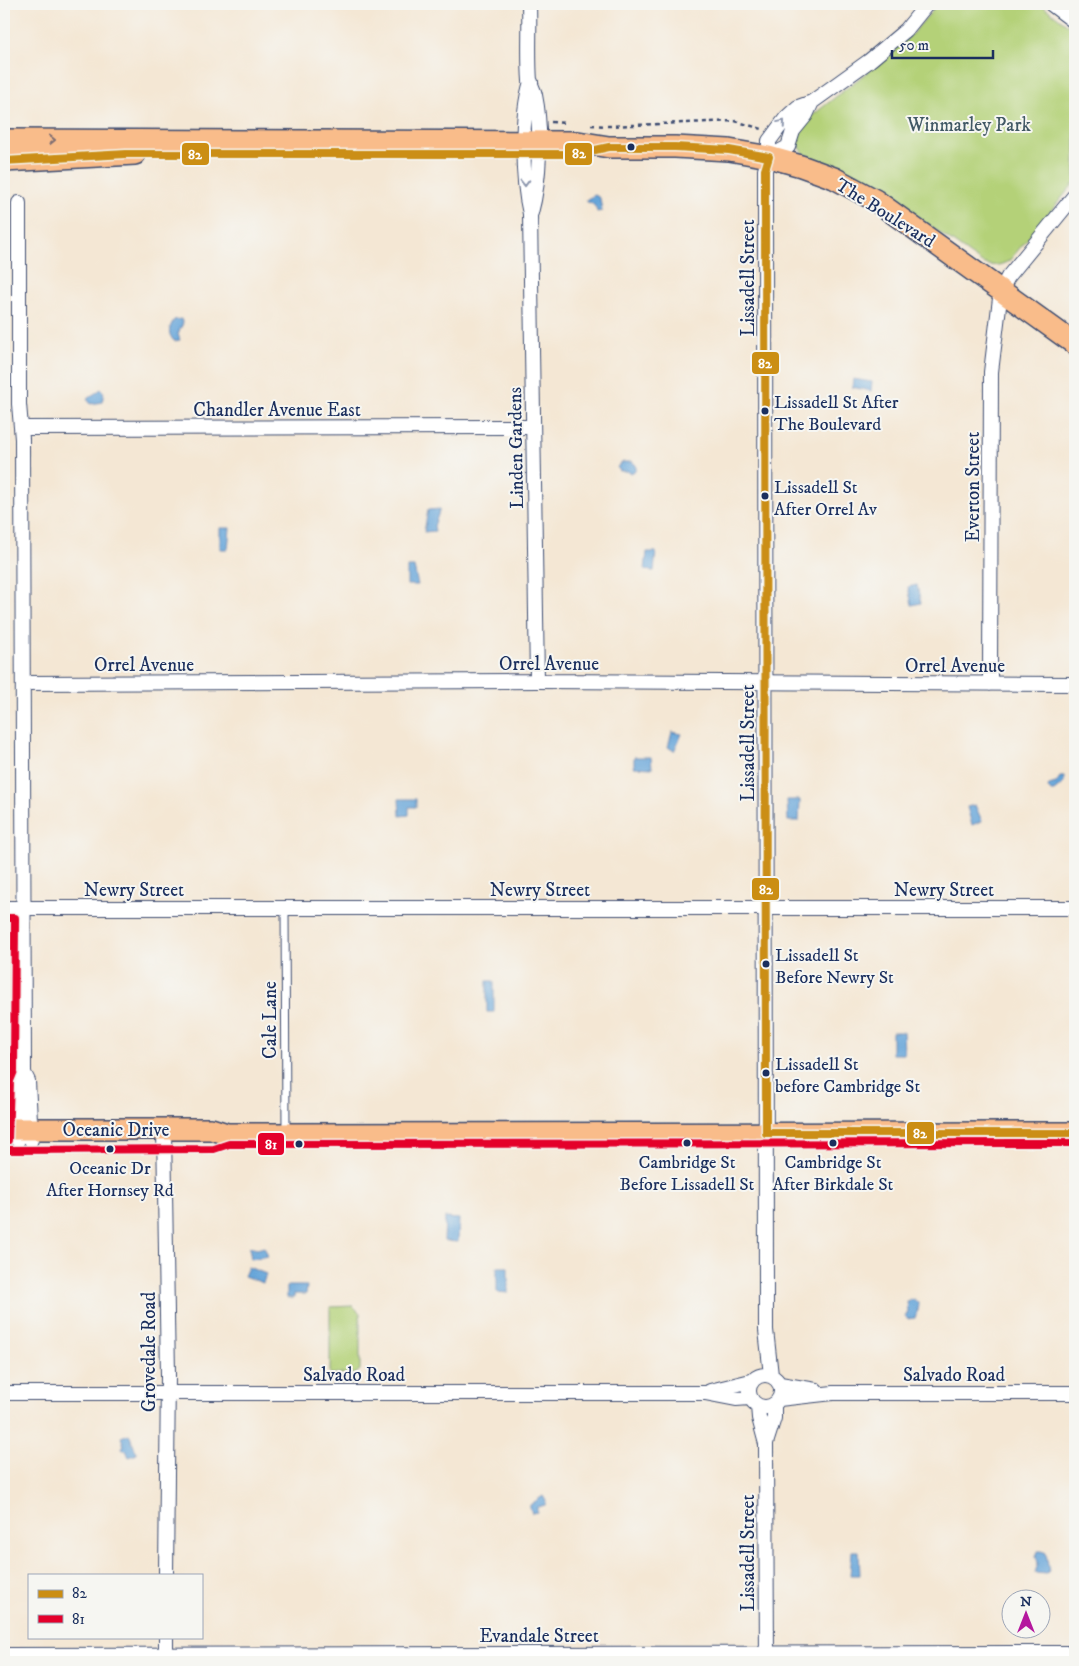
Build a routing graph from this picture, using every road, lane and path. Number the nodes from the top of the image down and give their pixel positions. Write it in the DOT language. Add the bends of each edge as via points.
graph roads {
  1 [pos="529,4"];
  2 [pos="927,4"];
  3 [pos="1051,4"];
  4 [pos="1075,22"];
  5 [pos="4,140"];
  6 [pos="531,148"];
  7 [pos="769,157"];
  8 [pos="4,161"];
  9 [pos="1075,196"];
  10 [pos="19,203"];
  11 [pos="1001,290"];
  12 [pos="1075,344"];
  13 [pos="533,427"];
  14 [pos="21,428"];
  15 [pos="537,681"];
  16 [pos="765,682"];
  17 [pos="24,683"];
  18 [pos="990,684"];
  19 [pos="1075,684"];
  20 [pos="285,907"];
  21 [pos="4,908"];
  22 [pos="25,908"];
  23 [pos="766,908"];
  24 [pos="1075,908"];
  25 [pos="766,1133"];
  26 [pos="1075,1133"];
  27 [pos="164,1134"];
  28 [pos="286,1134"];
  29 [pos="18,1135"];
  30 [pos="765,1379"];
  31 [pos="4,1393"];
  32 [pos="167,1393"];
  33 [pos="705,1393"];
  34 [pos="833,1393"];
  35 [pos="1075,1393"];
  36 [pos="754,1402"];
  37 [pos="777,1402"];
  38 [pos="766,1444"];
  39 [pos="166,1574"];
  40 [pos="166,1638"];
  41 [pos="1075,1653"];
  42 [pos="4,1655"];
  43 [pos="767,1658"];
  44 [pos="166,1659"];
  1 -- 6 [label="street, Linden Gardens" via="530,82 526,95"];
  2 -- 7 [label="street, Lissadell Street" via="906,30 869,61 812,102 798,107 769,141"];
  3 -- 4 [label="street"];
  5 -- 6 [label="main road, The Boulevard, one-way"];
  6 -- 7 [label="main road, The Boulevard" via="578,142 609,147 729,150"];
  6 -- 8 [label="main road, The Boulevard" via="126,154"];
  6 -- 13 [label="street, Linden Gardens" via="536,194 530,214"];
  7 -- 11 [label="main road, The Boulevard" via="834,178 875,200"];
  7 -- 16 [label="street, Lissadell Street" via="765,170"];
  9 -- 11 [label="street" via="1008,277"];
  10 -- 14 [label="street"];
  11 -- 12 [label="main road, The Boulevard"];
  11 -- 18 [label="street, Everton Street" via="991,372"];
  13 -- 14 [label="street, Chandler Avenue East"];
  13 -- 15 [label="street, Linden Gardens"];
  14 -- 17 [label="street"];
  15 -- 16 [label="street, Orrel Avenue"];
  15 -- 17 [label="street, Orrel Avenue"];
  16 -- 18 [label="street, Orrel Avenue"];
  16 -- 23 [label="street, Lissadell Street"];
  17 -- 22 [label="street"];
  18 -- 19 [label="street, Orrel Avenue"];
  20 -- 22 [label="street, Newry Street"];
  20 -- 23 [label="street, Newry Street"];
  20 -- 28 [label="lane, Cale Lane"];
  21 -- 22 [label="street, Newry Street"];
  22 -- 29 [label="street" via="24,1073 20,1082"];
  23 -- 24 [label="street, Newry Street"];
  23 -- 25 [label="street, Lissadell Street"];
  25 -- 26 [label="main road, Oceanic Drive"];
  25 -- 28 [label="main road, Oceanic Drive"];
  25 -- 30 [label="street, Lissadell Street"];
  27 -- 28 [label="main road, Oceanic Drive" via="211,1129 227,1134"];
  27 -- 29 [label="main road, Oceanic Drive"];
  27 -- 32 [label="street, Grovedale Road"];
  30 -- 33 [label="street, Salvado Road"];
  30 -- 34 [label="street, Salvado Road"];
  30 -- 36 [label="street" via="748,1393"];
  30 -- 37 [label="street" via="781,1392"];
  31 -- 32 [label="street, Salvado Road"];
  32 -- 33 [label="street, Salvado Road"];
  32 -- 39 [label="street, Grovedale Road"];
  33 -- 36 [label="street, Salvado Road"];
  34 -- 35 [label="street, Salvado Road"];
  34 -- 37 [label="street, Salvado Road"];
  36 -- 37 [label="street" via="766,1407"];
  36 -- 38 [label="street, Lissadell Street"];
  37 -- 38 [label="street, Lissadell Street"];
  38 -- 43 [label="street, Lissadell Street"];
  40 -- 44 [label="street"];
  41 -- 43 [label="street, Evandale Street"];
  42 -- 44 [label="street, Evandale Street"];
  43 -- 44 [label="street, Evandale Street"];
}
